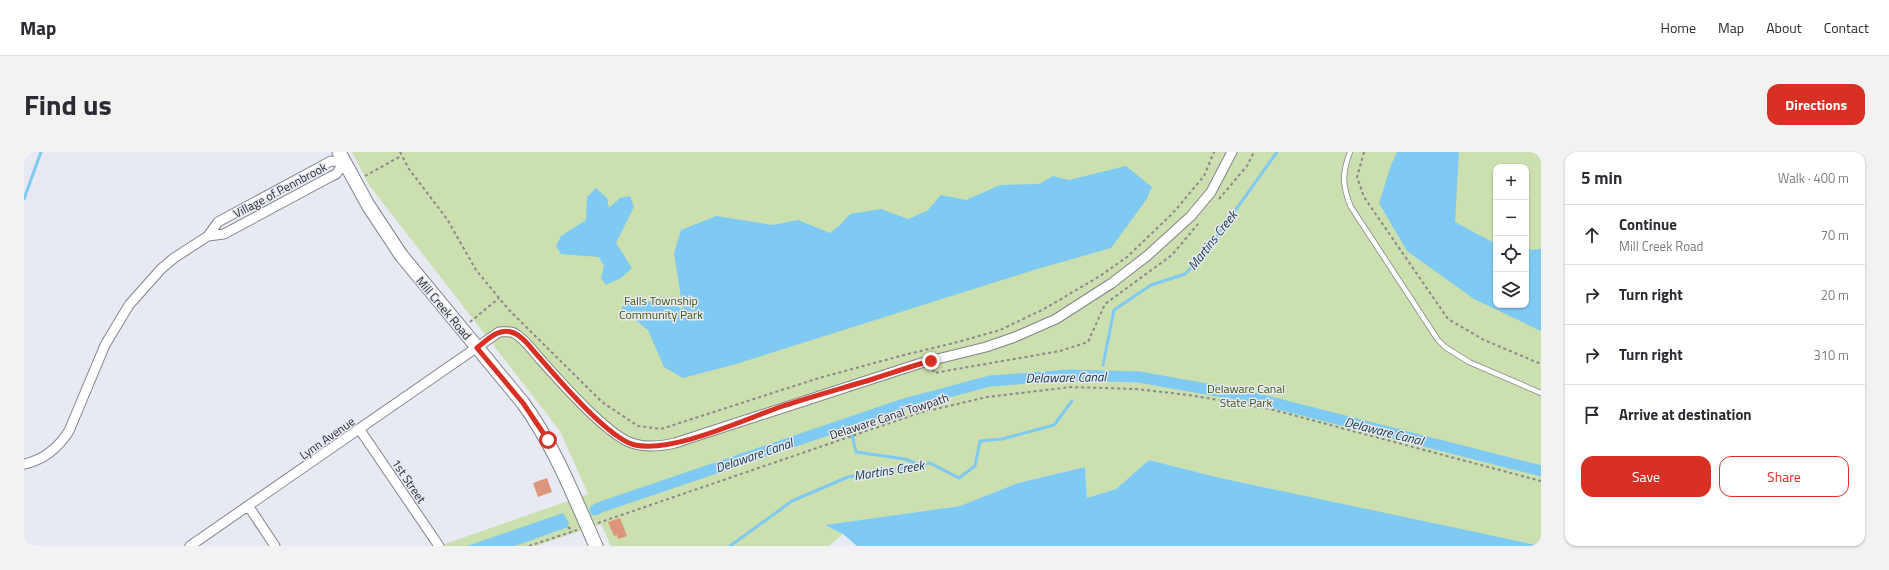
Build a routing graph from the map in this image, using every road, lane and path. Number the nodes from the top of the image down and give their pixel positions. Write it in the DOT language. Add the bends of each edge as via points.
graph roads {
  1 [pos="400,152"];
  2 [pos="1214,152"];
  3 [pos="1232,152"];
  4 [pos="1350,152"];
  5 [pos="1364,152"];
  6 [pos="401,156"];
  7 [pos="342,157"];
  8 [pos="355,182"];
  9 [pos="208,236"];
  10 [pos="499,298"];
  11 [pos="462,329"];
  12 [pos="477,348"];
  13 [pos="1541,364"];
  14 [pos="1541,393"];
  15 [pos="360,430"];
  16 [pos="24,464"];
  17 [pos="1541,482"];
  18 [pos="249,506"];
  19 [pos="602,516"];
  20 [pos="568,527"];
  21 [pos="190,546"];
  22 [pos="275,546"];
  23 [pos="439,546"];
  24 [pos="529,546"];
  25 [pos="596,546"];
  1 -- 6 [label="path"];
  2 -- 10 [label="path" via="1204,176 1173,213 1127,257 1044,309 1000,330 819,378 661,429 638,426 602,402"];
  3 -- 12 [label="street, Lynn Avenue" via="1211,192 1191,216 1147,256 1112,283 1056,319 986,347 921,363 675,443 648,446 625,441 595,416 527,343 515,334 499,332"];
  4 -- 14 [label="lane" via="1343,177 1344,192 1351,207 1438,340 1445,348 1469,362"];
  5 -- 13 [label="path" via="1357,177 1364,197 1448,319 1484,340"];
  6 -- 8 [label="path"];
  6 -- 10 [label="path" via="439,207 476,270"];
  7 -- 8 [label="main road, Mill Creek Road"];
  7 -- 9 [label="street, Village of Pennbrook" via="224,218"];
  7 -- 9 [label="street, Village of Pennbrook" via="336,174 224,234"];
  8 -- 11 [label="main road, Mill Creek Road" via="401,255"];
  9 -- 16 [label="street, Village of Pennbrook" via="174,258 129,305 105,345 63,441 50,453"];
  10 -- 11 [label="path"];
  11 -- 12 [label="main road, Mill Creek Road"];
  12 -- 15 [label="street, Lynn Avenue"];
  12 -- 25 [label="main road, Mill Creek Road" via="542,430 562,468"];
  15 -- 18 [label="street, Lynn Avenue"];
  15 -- 23 [label="street, 1st Street"];
  17 -- 19 [label="path, Delaware Canal Towpath" via="1270,409 1189,394 1071,387 986,397 919,413 602,521"];
  18 -- 21 [label="street, Lynn Avenue"];
  18 -- 22 [label="street"];
  20 -- 24 [label="path" via="574,531"];
}
